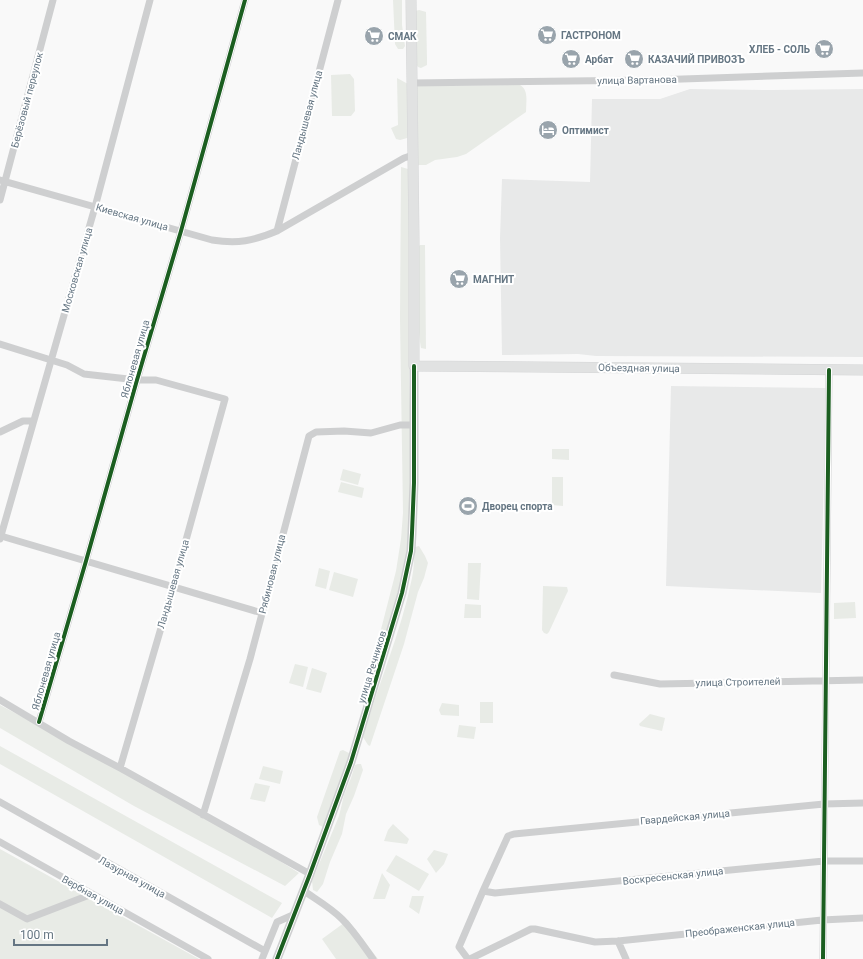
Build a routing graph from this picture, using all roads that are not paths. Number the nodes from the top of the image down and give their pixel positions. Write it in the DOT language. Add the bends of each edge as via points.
graph roads {
  1 [pos="53,0"];
  2 [pos="150,0"];
  3 [pos="245,0"];
  4 [pos="338,0"];
  5 [pos="411,0"];
  6 [pos="863,73"];
  7 [pos="412,83"];
  8 [pos="413,155"];
  9 [pos="3,181"];
  10 [pos="0,200"];
  11 [pos="95,207"];
  12 [pos="181,231"];
  13 [pos="277,231"];
  14 [pos="0,344"];
  15 [pos="51,360"];
  16 [pos="414,366"];
  17 [pos="829,370"];
  18 [pos="863,370"];
  19 [pos="137,380"];
  20 [pos="33,421"];
  21 [pos="414,425"];
  22 [pos="0,432"];
  23 [pos="0,538"];
  24 [pos="86,561"];
  25 [pos="173,587"];
  26 [pos="262,613"];
  27 [pos="614,675"];
  28 [pos="863,680"];
  29 [pos="826,681"];
  30 [pos="0,700"];
  31 [pos="39,722"];
  32 [pos="120,768"];
  33 [pos="0,802"];
  34 [pos="863,803"];
  35 [pos="824,804"];
  36 [pos="203,815"];
  37 [pos="0,842"];
  38 [pos="824,861"];
  39 [pos="863,861"];
  40 [pos="310,874"];
  41 [pos="304,891"];
  42 [pos="483,891"];
  43 [pos="92,894"];
  44 [pos="0,904"];
  45 [pos="295,914"];
  46 [pos="863,918"];
  47 [pos="822,920"];
  48 [pos="618,941"];
  49 [pos="265,952"];
  50 [pos="208,959"];
  51 [pos="262,959"];
  52 [pos="277,959"];
  53 [pos="373,959"];
  54 [pos="469,959"];
  55 [pos="626,959"];
  56 [pos="823,959"];
  1 -- 9 [label="street, Берёзовый переулок"];
  2 -- 11 [label="street, Московская улица"];
  3 -- 12 [label="street, Яблоневая улица"];
  4 -- 13 [label="street, Ландышевая улица"];
  5 -- 7 [label="main road"];
  6 -- 7 [label="street, улица Вартанова" via="654,80"];
  7 -- 8 [label="main road"];
  8 -- 13 [label="street, Киевская улица"];
  8 -- 16 [label="main road"];
  9 -- 10 [label="street, Берёзовый переулок"];
  9 -- 11 [label="street, Киевская улица"];
  11 -- 12 [label="street, Киевская улица"];
  11 -- 15 [label="street, Московская улица"];
  12 -- 13 [label="street, Киевская улица" via="212,240 237,242 258,239"];
  12 -- 19 [label="street, Яблоневая улица"];
  14 -- 15 [label="street"];
  15 -- 19 [label="street" via="84,374"];
  15 -- 20 [label="street, Московская улица"];
  16 -- 17 [label="main road, Объездная улица"];
  16 -- 21 [label="street, улица Речников"];
  17 -- 18 [label="main road, Объездная улица"];
  17 -- 29 [label="street"];
  19 -- 24 [label="street, Яблоневая улица"];
  19 -- 25 [label="street, Ландышевая улица" via="156,380 225,399"];
  20 -- 22 [label="street" via="23,421"];
  20 -- 23 [label="street, Московская улица"];
  21 -- 26 [label="street, Рябиновая улица" via="400,425 367,433 316,432 309,436"];
  21 -- 40 [label="street, улица Речников" via="412,533 408,568 352,762"];
  23 -- 24 [label="street"];
  24 -- 25 [label="street"];
  24 -- 31 [label="street, Яблоневая улица"];
  25 -- 26 [label="street"];
  25 -- 32 [label="street, Ландышевая улица"];
  26 -- 36 [label="street, Рябиновая улица"];
  27 -- 29 [label="street, улица Строителей" via="660,684"];
  28 -- 29 [label="street, улица Строителей"];
  29 -- 35 [label="street"];
  30 -- 31 [label="street"];
  31 -- 32 [label="street" via="69,742"];
  32 -- 36 [label="street"];
  33 -- 49 [label="street, Лазурная улица"];
  34 -- 35 [label="street, Гвардейская улица"];
  35 -- 38 [label="street"];
  35 -- 42 [label="street, Гвардейская улица" via="514,834 508,836"];
  36 -- 40 [label="street"];
  37 -- 43 [label="street, Вербная улица"];
  38 -- 39 [label="street, Воскресенская улица"];
  38 -- 42 [label="street, Воскресенская улица" via="495,893"];
  38 -- 47 [label="street"];
  40 -- 41 [label="street, улица Речников"];
  41 -- 45 [label="street, улица Речников"];
  41 -- 53 [label="street" via="343,919"];
  42 -- 54 [label="street" via="459,947"];
  43 -- 44 [label="street" via="27,919"];
  43 -- 50 [label="street, Вербная улица"];
  45 -- 49 [label="street" via="277,922"];
  45 -- 52 [label="street, улица Речников"];
  46 -- 47 [label="street, Преображенская улица"];
  47 -- 48 [label="street, Преображенская улица"];
  47 -- 56 [label="street"];
  48 -- 54 [label="street, Преображенская улица" via="595,942 535,929"];
  48 -- 55 [label="street"];
  49 -- 51 [label="street"];
}
